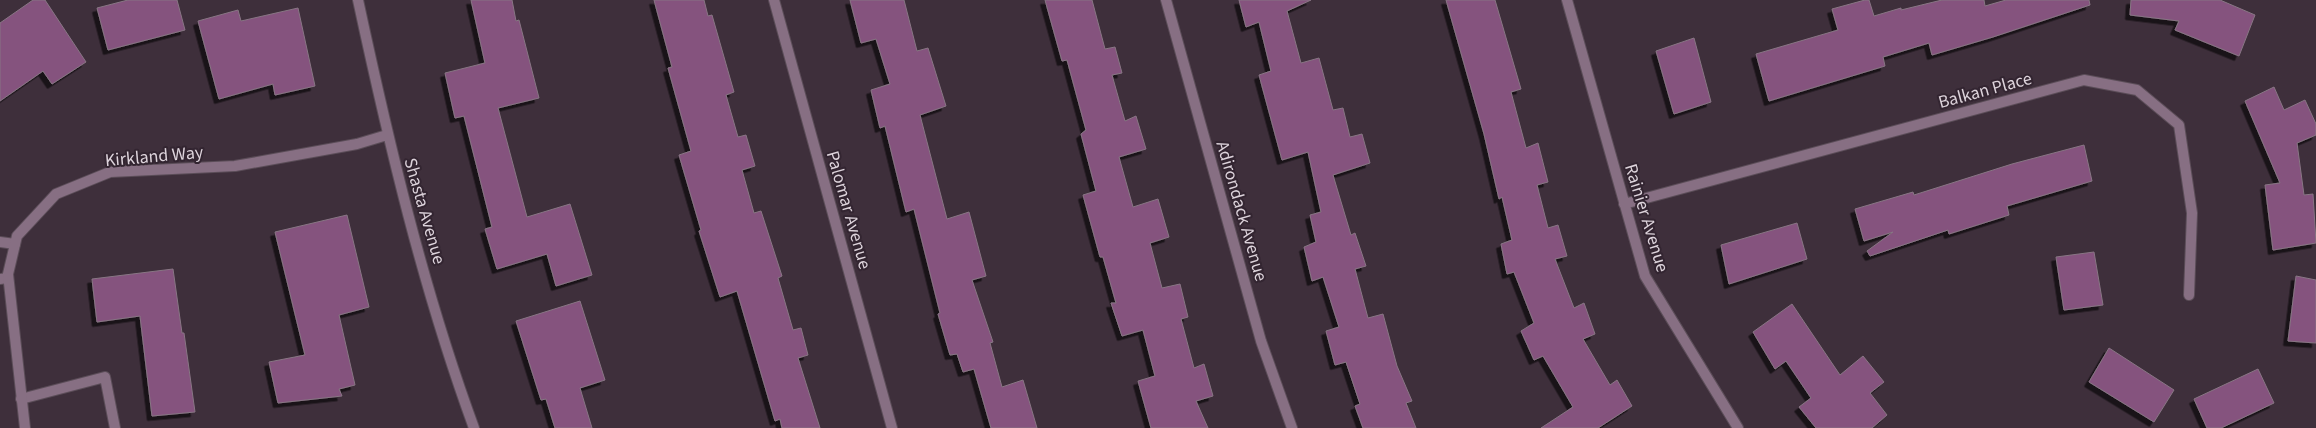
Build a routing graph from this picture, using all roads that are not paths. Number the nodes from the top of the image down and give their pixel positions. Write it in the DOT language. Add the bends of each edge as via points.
graph roads {
  1 [pos="358,0"];
  2 [pos="774,0"];
  3 [pos="1166,0"];
  4 [pos="1567,0"];
  5 [pos="387,135"];
  6 [pos="1624,204"];
  7 [pos="0,242"];
  8 [pos="15,244"];
  9 [pos="4,278"];
  10 [pos="2189,295"];
  11 [pos="21,399"];
  12 [pos="25,428"];
  13 [pos="115,428"];
  14 [pos="474,428"];
  15 [pos="892,428"];
  16 [pos="1292,428"];
  17 [pos="1738,428"];
  1 -- 5 [label="street, Shasta Avenue"];
  2 -- 15 [label="street, Palomar Avenue"];
  3 -- 16 [label="street, Adirondack Avenue" via="1261,341"];
  4 -- 6 [label="street, Rainier Avenue"];
  5 -- 8 [label="street, Kirkland Way" via="358,144 235,166 110,172 56,194 17,236"];
  5 -- 14 [label="street, Shasta Avenue" via="417,248"];
  6 -- 10 [label="street, Balkan Place" via="2084,80 2137,90 2179,125 2192,213"];
  6 -- 17 [label="street, Rainier Avenue" via="1645,276"];
  7 -- 8 [label="street"];
  8 -- 9 [label="street, Kirkland Way"];
  9 -- 11 [label="street, Kirkland Way"];
  11 -- 12 [label="street, Kirkland Way"];
  11 -- 13 [label="street" via="105,377"];
}
